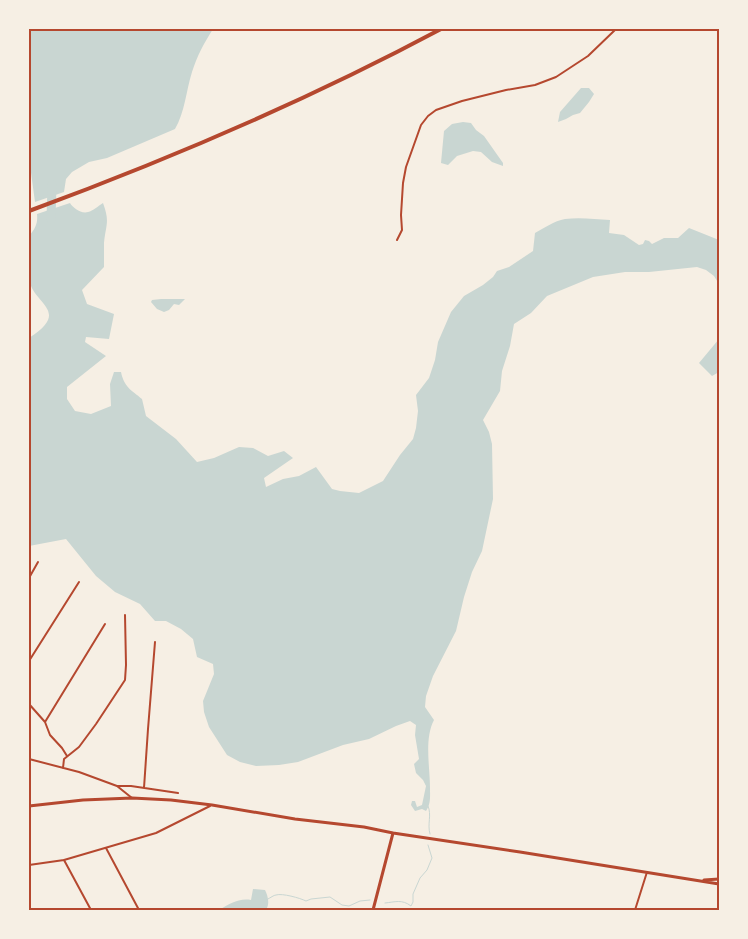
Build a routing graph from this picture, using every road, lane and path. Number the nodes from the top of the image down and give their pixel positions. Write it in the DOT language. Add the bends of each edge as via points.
graph roads {
  1 [pos="441,29"];
  2 [pos="616,29"];
  3 [pos="29,211"];
  4 [pos="397,240"];
  5 [pos="38,562"];
  6 [pos="29,578"];
  7 [pos="79,582"];
  8 [pos="125,615"];
  9 [pos="105,624"];
  10 [pos="154,642"];
  11 [pos="29,661"];
  12 [pos="29,704"];
  13 [pos="45,722"];
  14 [pos="67,756"];
  15 [pos="29,759"];
  16 [pos="63,768"];
  17 [pos="117,786"];
  18 [pos="144,788"];
  19 [pos="178,793"];
  20 [pos="132,798"];
  21 [pos="212,805"];
  22 [pos="29,806"];
  23 [pos="393,833"];
  24 [pos="106,848"];
  25 [pos="64,860"];
  26 [pos="29,865"];
  27 [pos="647,872"];
  28 [pos="719,879"];
  29 [pos="698,881"];
  30 [pos="719,884"];
  31 [pos="91,910"];
  32 [pos="139,910"];
  33 [pos="374,910"];
  34 [pos="635,910"];
  1 -- 3 [label="highway" via="254,121"];
  2 -- 4 [label="street" via="588,56 556,77 535,85 462,101 428,116 406,167 402,230"];
  5 -- 6 [label="street"];
  7 -- 11 [label="street"];
  8 -- 14 [label="street" via="125,680 79,747"];
  9 -- 13 [label="street"];
  10 -- 18 [label="street"];
  12 -- 13 [label="street"];
  13 -- 14 [label="street" via="50,736"];
  14 -- 16 [label="street"];
  15 -- 16 [label="street"];
  16 -- 17 [label="street"];
  17 -- 18 [label="street"];
  17 -- 20 [label="street"];
  18 -- 19 [label="street"];
  20 -- 21 [label="main road"];
  20 -- 22 [label="main road"];
  21 -- 23 [label="main road"];
  21 -- 24 [label="street" via="156,833"];
  23 -- 27 [label="main road"];
  23 -- 33 [label="main road"];
  24 -- 25 [label="street"];
  24 -- 32 [label="street"];
  25 -- 26 [label="street"];
  25 -- 31 [label="street"];
  27 -- 29 [label="main road"];
  27 -- 34 [label="street"];
  28 -- 29 [label="main road"];
  29 -- 30 [label="main road"];
}
